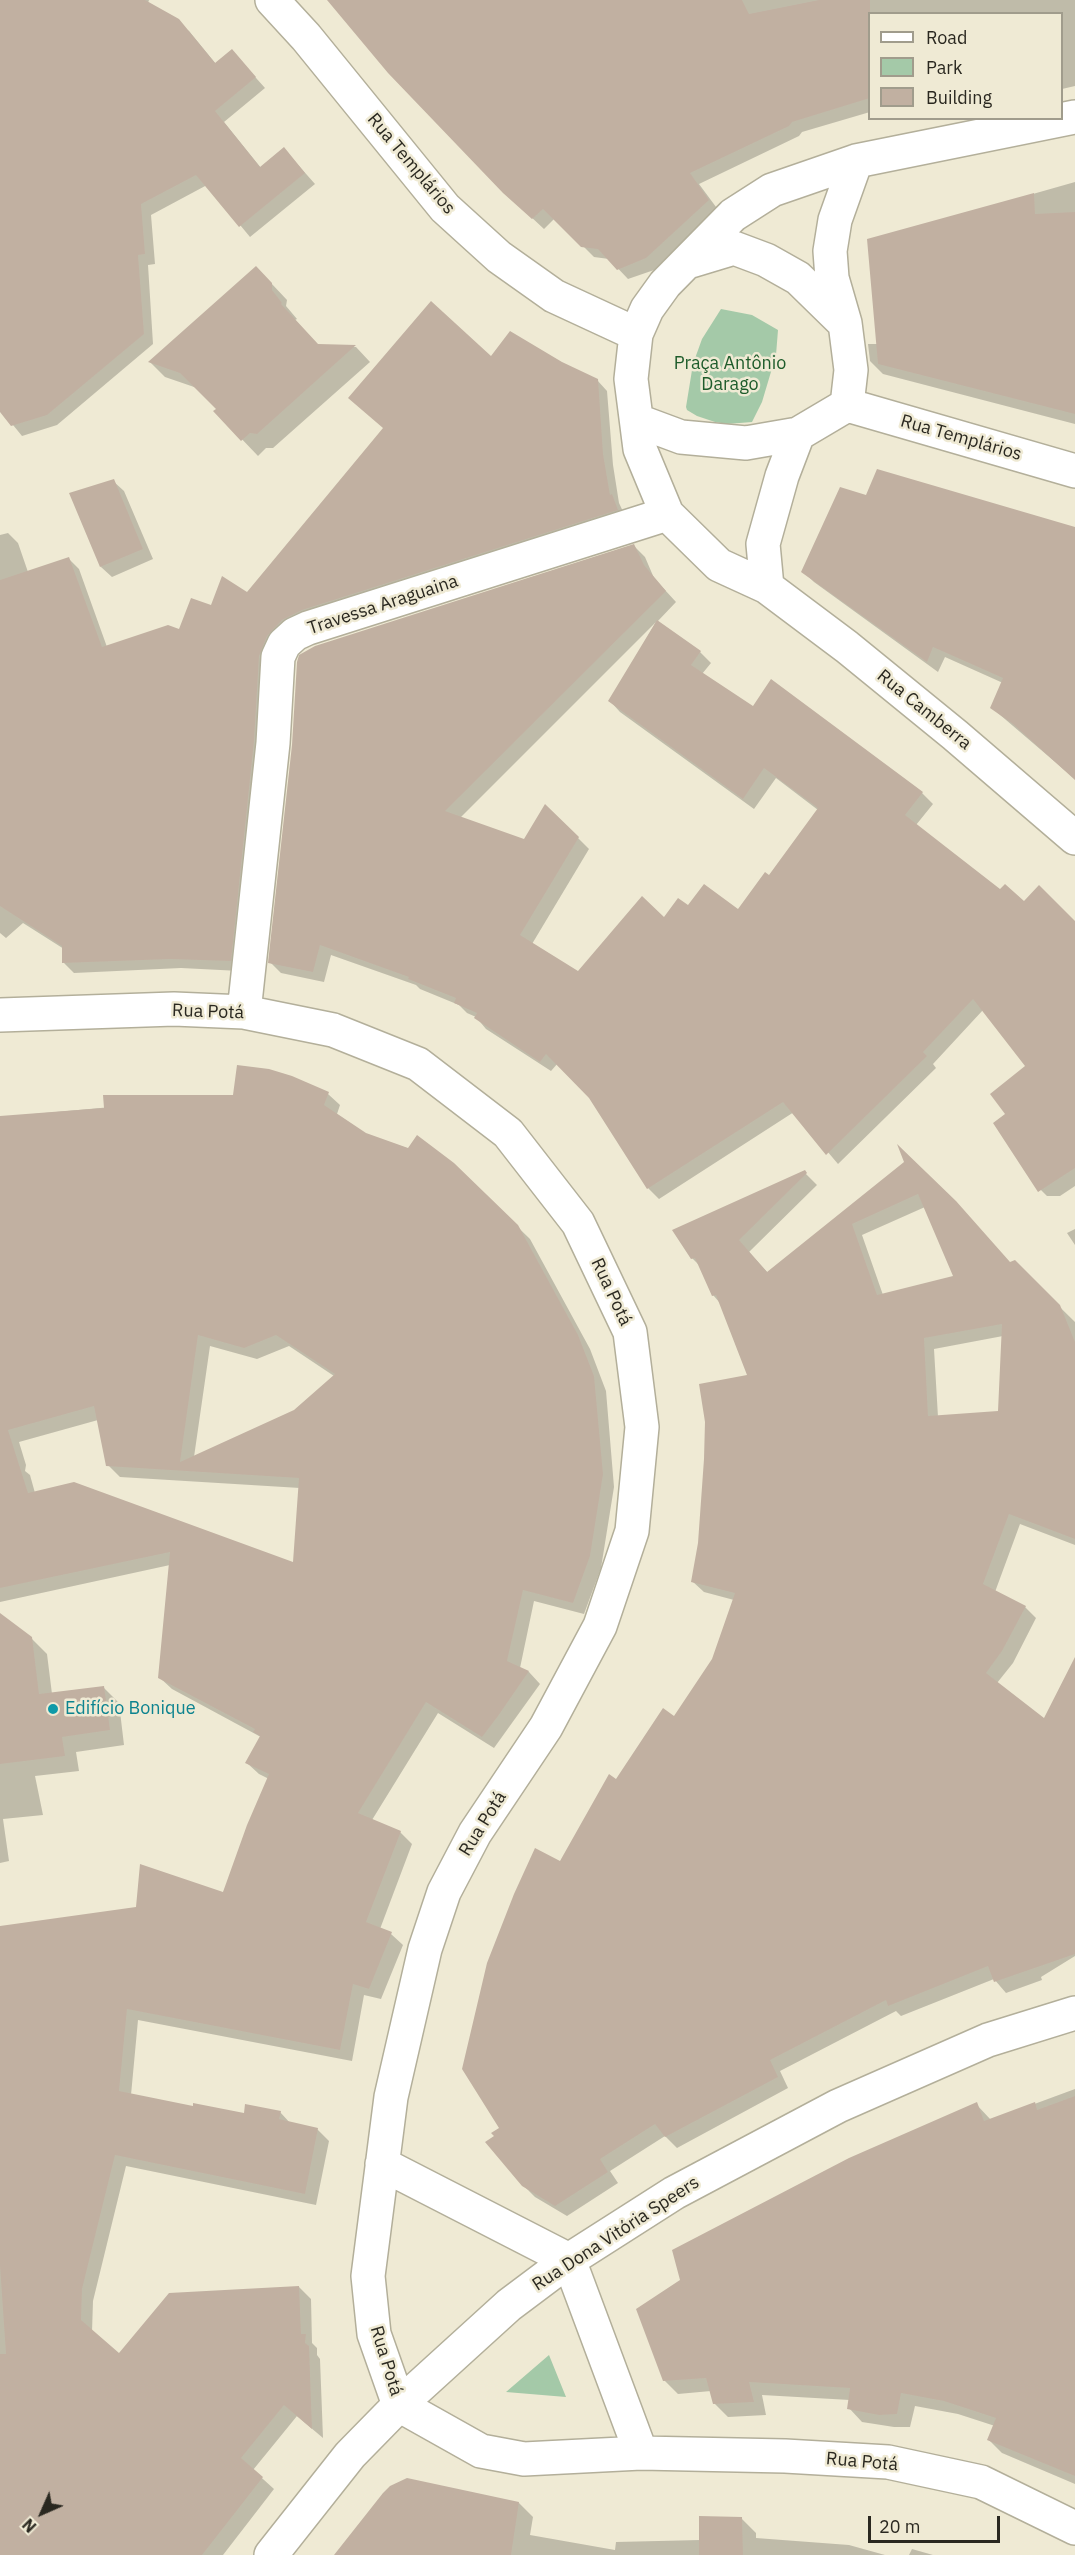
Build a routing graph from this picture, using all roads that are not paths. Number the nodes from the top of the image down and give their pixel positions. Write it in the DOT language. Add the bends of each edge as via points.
graph roads {
  1 [pos="272,0"];
  2 [pos="1060,120"];
  3 [pos="856,161"];
  4 [pos="687,262"];
  5 [pos="845,323"];
  6 [pos="636,334"];
  7 [pos="847,405"];
  8 [pos="638,421"];
  9 [pos="798,434"];
  10 [pos="1075,471"];
  11 [pos="667,514"];
  12 [pos="767,588"];
  13 [pos="1075,838"];
  14 [pos="244,1012"];
  15 [pos="0,1015"];
  16 [pos="1075,2013"];
  17 [pos="382,2164"];
  18 [pos="569,2260"];
  19 [pos="399,2405"];
  20 [pos="641,2453"];
  21 [pos="1075,2528"];
  22 [pos="271,2555"];
  1 -- 6 [label="street, Rua Templários" via="453,215 499,257 554,296"];
  2 -- 3 [label="street, Rua Camberra"];
  3 -- 4 [label="street, Rua Camberra" via="772,190 733,215"];
  3 -- 5 [label="street" via="830,251 832,278"];
  4 -- 5 [label="street, Rua Camberra" via="734,248 756,256 798,278"];
  4 -- 6 [label="street, Rua Camberra" via="647,309"];
  5 -- 7 [label="street" via="851,370"];
  6 -- 8 [label="street, Rua Camberra" via="631,379"];
  7 -- 9 [label="street"];
  7 -- 10 [label="street, Rua Templários"];
  8 -- 9 [label="street" via="681,437 746,443"];
  8 -- 11 [label="street, Rua Camberra" via="640,449"];
  9 -- 12 [label="street" via="763,544"];
  11 -- 12 [label="street, Rua Camberra" via="719,565"];
  11 -- 14 [label="street, Travessa Araguaina" via="308,628 284,644 278,657 273,743"];
  12 -- 13 [label="street, Rua Camberra" via="946,727"];
  14 -- 15 [label="street, Rua Potá"];
  14 -- 17 [label="street, Rua Potá" via="333,1030 418,1064 508,1133 578,1223 630,1332 642,1427 632,1531 600,1626 546,1728 475,1833 444,1892 420,1972 391,2097"];
  16 -- 18 [label="street, Rua Dona Vitória Speers" via="988,2040 838,2106 674,2193"];
  17 -- 18 [label="street"];
  17 -- 19 [label="street, Rua Potá" via="368,2276 374,2334"];
  18 -- 19 [label="street, Rua Dona Vitória Speers" via="509,2305"];
  18 -- 20 [label="street"];
  19 -- 20 [label="street, Rua Potá" via="481,2451 524,2459"];
  19 -- 22 [label="street, Rua Dona Vitória Speers" via="350,2455"];
  20 -- 21 [label="street, Rua Potá" via="888,2462 981,2482"];
}
